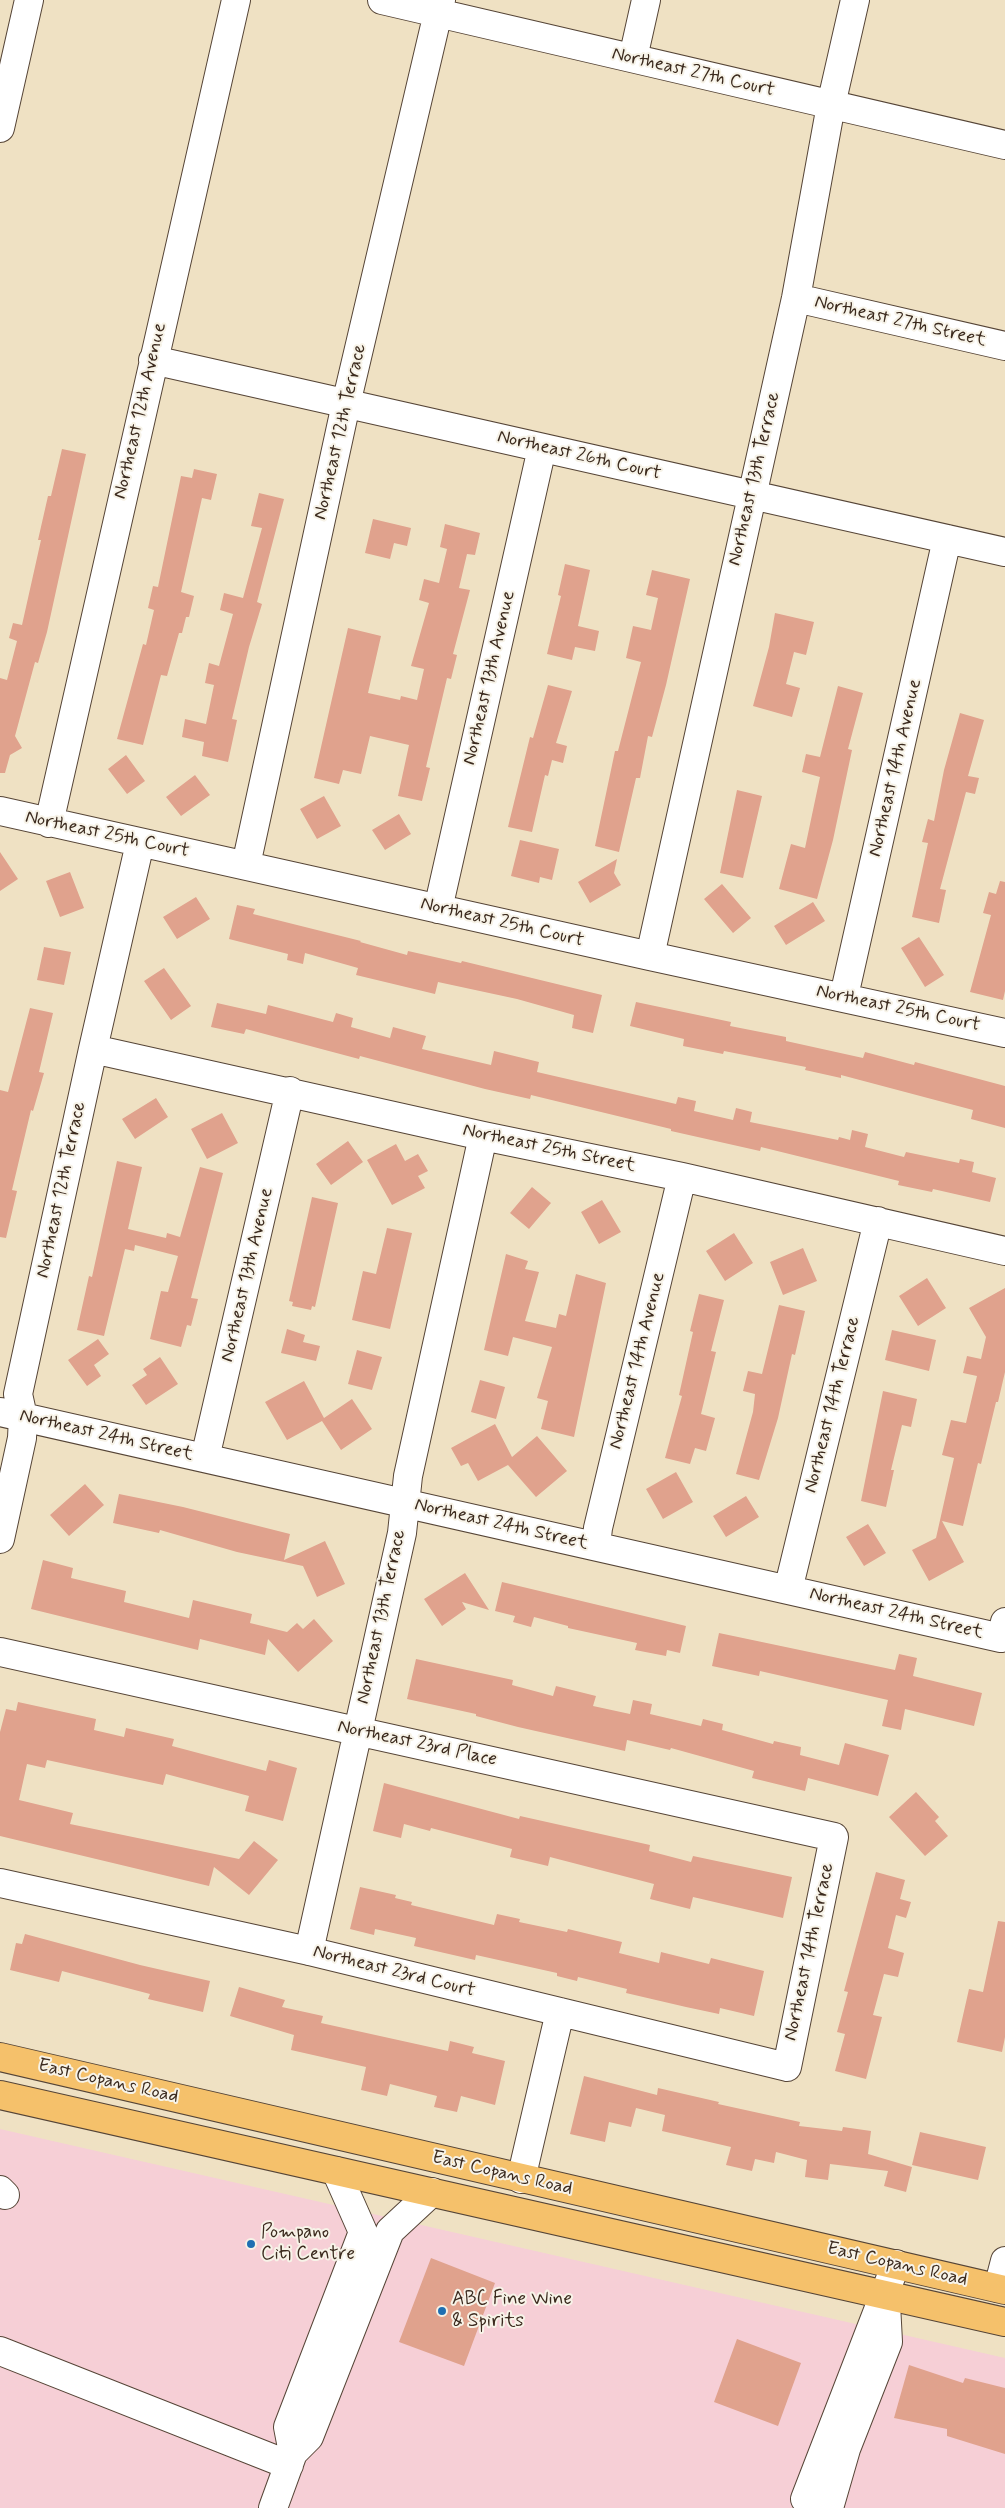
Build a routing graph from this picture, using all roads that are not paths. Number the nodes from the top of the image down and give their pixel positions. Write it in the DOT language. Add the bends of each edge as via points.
graph roads {
  1 [pos="29,0"];
  2 [pos="236,0"];
  3 [pos="382,0"];
  4 [pos="646,0"];
  5 [pos="855,0"];
  6 [pos="440,7"];
  7 [pos="633,58"];
  8 [pos="830,105"];
  9 [pos="0,128"];
  10 [pos="1005,145"];
  11 [pos="796,298"];
  12 [pos="1005,346"];
  13 [pos="153,360"];
  14 [pos="346,404"];
  15 [pos="542,448"];
  16 [pos="751,495"];
  17 [pos="947,539"];
  18 [pos="1005,552"];
  19 [pos="0,811"];
  20 [pos="49,822"];
  21 [pos="140,843"];
  22 [pos="246,866"];
  23 [pos="438,909"];
  24 [pos="650,956"];
  25 [pos="844,996"];
  26 [pos="1005,1033"];
  27 [pos="93,1048"];
  28 [pos="290,1091"];
  29 [pos="483,1136"];
  30 [pos="682,1177"];
  31 [pos="878,1221"];
  32 [pos="1005,1251"];
  33 [pos="12,1415"];
  34 [pos="205,1458"];
  35 [pos="404,1503"];
  36 [pos="0,1539"];
  37 [pos="596,1546"];
  38 [pos="788,1590"];
  39 [pos="1003,1630"];
  40 [pos="0,1652"];
  41 [pos="358,1731"];
  42 [pos="834,1837"];
  43 [pos="0,1883"];
  44 [pos="309,1951"];
  45 [pos="560,2012"];
  46 [pos="0,2057"];
  47 [pos="787,2067"];
  48 [pos="0,2095"];
  49 [pos="336,2171"];
  50 [pos="521,2179"];
  51 [pos="432,2192"];
  52 [pos="578,2192"];
  53 [pos="470,2200"];
  54 [pos="527,2213"];
  55 [pos="1005,2261"];
  56 [pos="896,2264"];
  57 [pos="1002,2289"];
  58 [pos="886,2295"];
  59 [pos="1005,2322"];
  60 [pos="0,2351"];
  61 [pos="291,2459"];
  62 [pos="820,2505"];
  63 [pos="273,2508"];
  1 -- 9 [label="street"];
  2 -- 13 [label="street, Northeast 12th Avenue"];
  3 -- 6 [label="street, Northeast 27th Court"];
  4 -- 7 [label="street"];
  5 -- 8 [label="street, Northeast 13th Terrace"];
  6 -- 7 [label="street, Northeast 27th Court"];
  6 -- 14 [label="street, Northeast 12th Terrace"];
  7 -- 8 [label="street, Northeast 27th Court"];
  8 -- 10 [label="street, Northeast 27th Court"];
  8 -- 11 [label="street, Northeast 13th Terrace"];
  11 -- 12 [label="street, Northeast 27th Street"];
  11 -- 16 [label="street, Northeast 13th Terrace"];
  13 -- 14 [label="street, Northeast 26th Court"];
  13 -- 20 [label="street, Northeast 12th Avenue"];
  14 -- 15 [label="street, Northeast 26th Court"];
  14 -- 22 [label="street, Northeast 12th Terrace"];
  15 -- 16 [label="street, Northeast 26th Court"];
  15 -- 23 [label="street, Northeast 13th Avenue"];
  16 -- 17 [label="street, Northeast 26th Court"];
  16 -- 24 [label="street, Northeast 13th Terrace"];
  17 -- 18 [label="street, Northeast 26th Court"];
  17 -- 25 [label="street, Northeast 14th Avenue"];
  19 -- 20 [label="street, Northeast 25th Court"];
  20 -- 21 [label="street, Northeast 25th Court"];
  21 -- 22 [label="street, Northeast 25th Court"];
  21 -- 27 [label="street, Northeast 12th Terrace"];
  22 -- 23 [label="street, Northeast 25th Court"];
  23 -- 24 [label="street, Northeast 25th Court"];
  24 -- 25 [label="street, Northeast 25th Court"];
  25 -- 26 [label="street, Northeast 25th Court"];
  27 -- 28 [label="street, Northeast 25th Street"];
  27 -- 33 [label="street, Northeast 12th Terrace"];
  28 -- 29 [label="street, Northeast 25th Street"];
  28 -- 34 [label="street, Northeast 13th Avenue"];
  29 -- 30 [label="street, Northeast 25th Street"];
  29 -- 35 [label="street, Northeast 13th Terrace"];
  30 -- 31 [label="street, Northeast 25th Street"];
  30 -- 37 [label="street, Northeast 14th Avenue"];
  31 -- 32 [label="street, Northeast 25th Street"];
  31 -- 38 [label="street, Northeast 14th Terrace"];
  33 -- 34 [label="street, Northeast 24th Street"];
  33 -- 36 [label="street, Northeast 12th Terrace" via="22,1438"];
  34 -- 35 [label="street, Northeast 24th Street"];
  35 -- 37 [label="street, Northeast 24th Street"];
  35 -- 41 [label="street, Northeast 13th Terrace" via="402,1533"];
  37 -- 38 [label="street, Northeast 24th Street"];
  38 -- 39 [label="street, Northeast 24th Street"];
  40 -- 41 [label="street, Northeast 23rd Place"];
  41 -- 42 [label="street, Northeast 23rd Place"];
  41 -- 44 [label="street, Northeast 13th Terrace"];
  42 -- 47 [label="street, Northeast 14th Terrace"];
  43 -- 44 [label="street, Northeast 23rd Court"];
  44 -- 45 [label="street, Northeast 23rd Court"];
  45 -- 47 [label="street, Northeast 23rd Court"];
  45 -- 50 [label="street"];
  46 -- 50 [label="main road, East Copans Road"];
  48 -- 49 [label="main road, East Copans Road"];
  49 -- 51 [label="main road, East Copans Road"];
  49 -- 61 [label="street" via="364,2232 288,2427"];
  50 -- 52 [label="main road, East Copans Road"];
  50 -- 53 [label="main road" via="498,2194"];
  51 -- 53 [label="main road, East Copans Road"];
  51 -- 61 [label="street" via="390,2232 309,2437"];
  52 -- 54 [label="main road" via="535,2204"];
  52 -- 56 [label="main road, East Copans Road"];
  53 -- 54 [label="main road, East Copans Road"];
  54 -- 58 [label="main road, East Copans Road"];
  55 -- 57 [label="street"];
  56 -- 57 [label="main road, East Copans Road"];
  56 -- 58 [label="street"];
  58 -- 59 [label="main road, East Copans Road"];
  58 -- 62 [label="street"];
  60 -- 61 [label="street"];
  61 -- 63 [label="street"];
}
